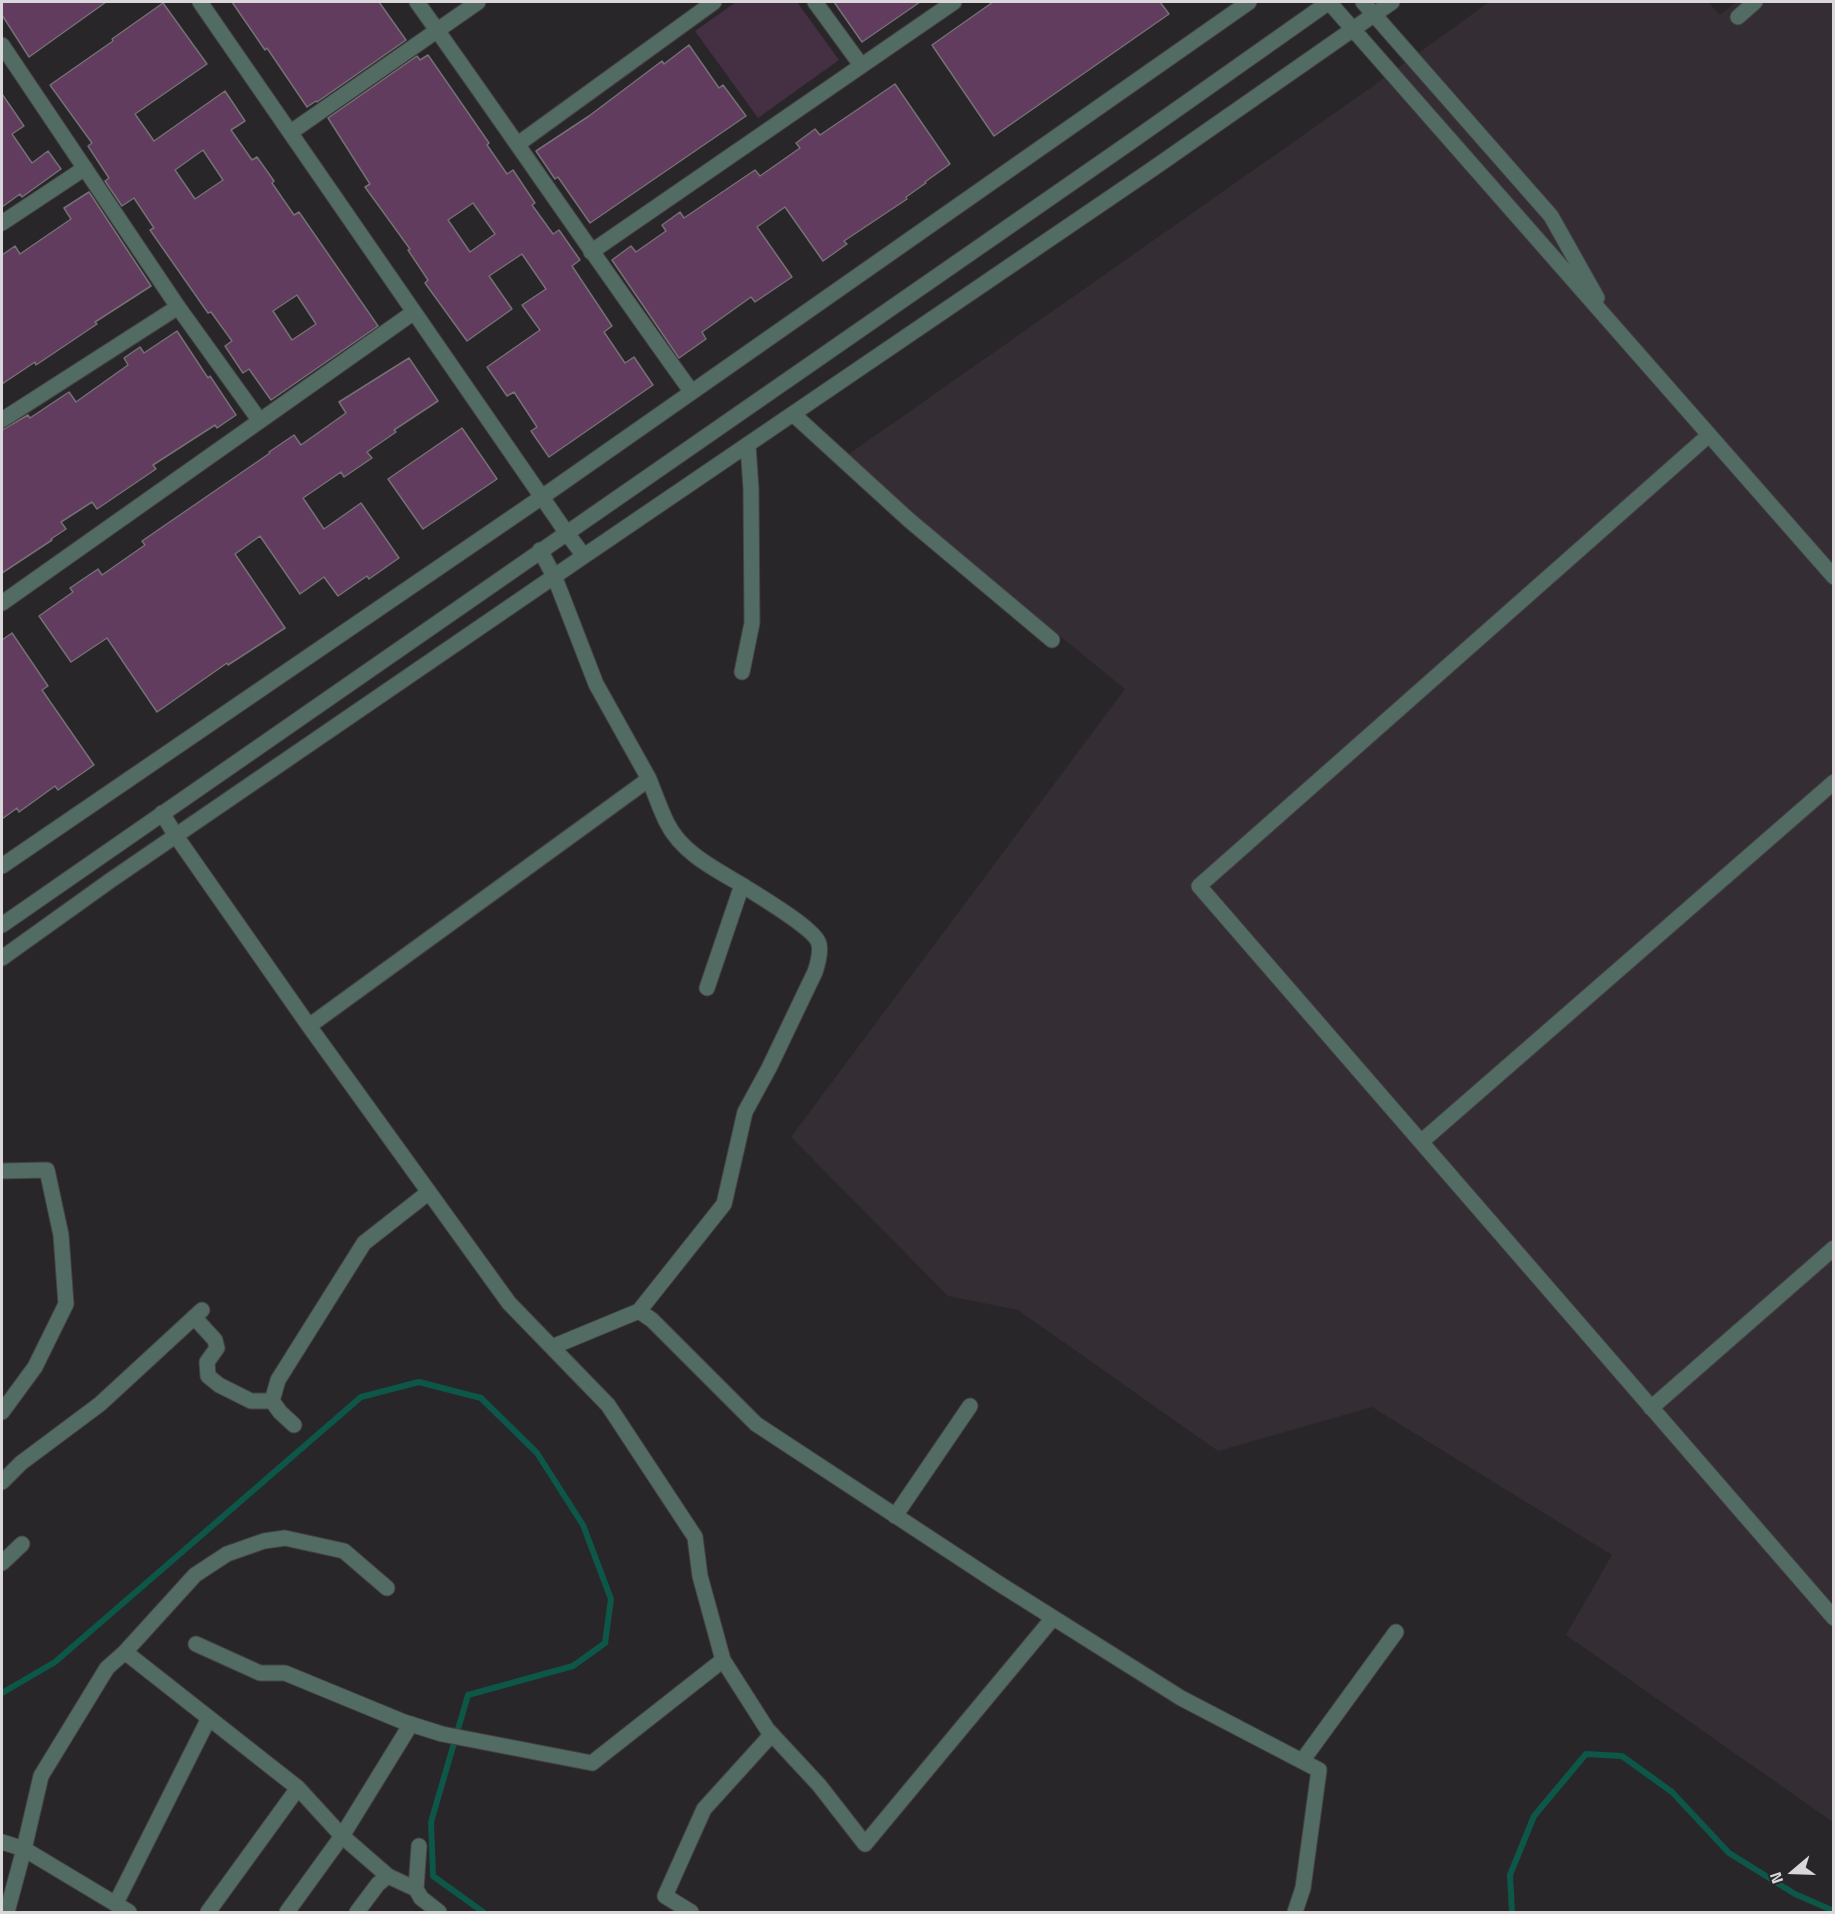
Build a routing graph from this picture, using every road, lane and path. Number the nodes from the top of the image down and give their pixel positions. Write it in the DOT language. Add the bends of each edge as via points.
graph roads {
  1 [pos="200,2"];
  2 [pos="417,2"];
  3 [pos="478,2"];
  4 [pos="714,2"];
  5 [pos="815,2"];
  6 [pos="954,2"];
  7 [pos="1249,2"];
  8 [pos="1329,2"];
  9 [pos="1363,2"];
  10 [pos="1392,2"];
  11 [pos="1755,2"];
  12 [pos="1374,14"];
  13 [pos="1738,17"];
  14 [pos="437,29"];
  15 [pos="1352,29"];
  16 [pos="2,45"];
  17 [pos="861,65"];
  18 [pos="291,132"];
  19 [pos="518,144"];
  20 [pos="85,168"];
  21 [pos="2,223"];
  22 [pos="591,252"];
  23 [pos="178,307"];
  24 [pos="414,312"];
  25 [pos="1613,327"];
  26 [pos="691,391"];
  27 [pos="793,414"];
  28 [pos="2,420"];
  29 [pos="260,421"];
  30 [pos="1708,435"];
  31 [pos="748,445"];
  32 [pos="542,497"];
  33 [pos="566,532"];
  34 [pos="540,550"];
  35 [pos="584,556"];
  36 [pos="1833,577"];
  37 [pos="555,578"];
  38 [pos="2,603"];
  39 [pos="1052,640"];
  40 [pos="742,672"];
  41 [pos="649,779"];
  42 [pos="1833,782"];
  43 [pos="162,813"];
  44 [pos="176,836"];
  45 [pos="2,866"];
  46 [pos="742,885"];
  47 [pos="2,926"];
  48 [pos="2,958"];
  49 [pos="708,988"];
  50 [pos="309,1026"];
  51 [pos="1421,1142"];
  52 [pos="2,1171"];
  53 [pos="429,1192"];
  54 [pos="1833,1248"];
  55 [pos="639,1311"];
  56 [pos="552,1347"];
  57 [pos="272,1401"];
  58 [pos="970,1406"];
  59 [pos="1651,1408"];
  60 [pos="2,1412"];
  61 [pos="294,1425"];
  62 [pos="2,1482"];
  63 [pos="896,1516"];
  64 [pos="22,1544"];
  65 [pos="2,1563"];
  66 [pos="387,1588"];
  67 [pos="1053,1618"];
  68 [pos="1833,1618"];
  69 [pos="1396,1632"];
  70 [pos="196,1644"];
  71 [pos="125,1652"];
  72 [pos="723,1660"];
  73 [pos="209,1718"];
  74 [pos="411,1724"];
  75 [pos="771,1734"];
  76 [pos="1302,1761"];
  77 [pos="298,1788"];
  78 [pos="342,1836"];
  79 [pos="2,1842"];
  80 [pos="419,1846"];
  81 [pos="24,1849"];
  82 [pos="388,1876"];
  83 [pos="416,1889"];
  84 [pos="116,1903"];
  85 [pos="7,1912"];
  86 [pos="129,1912"];
  87 [pos="208,1912"];
  88 [pos="287,1912"];
  89 [pos="357,1912"];
  90 [pos="439,1912"];
  91 [pos="691,1912"];
  92 [pos="1295,1912"];
  1 -- 18 [label="street"];
  2 -- 14 [label="street"];
  3 -- 14 [label="street"];
  4 -- 19 [label="street"];
  5 -- 17 [label="street"];
  6 -- 17 [label="street"];
  7 -- 26 [label="street"];
  8 -- 15 [label="street"];
  8 -- 33 [label="street"];
  9 -- 12 [label="street"];
  10 -- 12 [label="street"];
  11 -- 13 [label="street"];
  12 -- 15 [label="street"];
  12 -- 25 [label="street" via="1551,216"];
  14 -- 18 [label="street"];
  14 -- 19 [label="street"];
  15 -- 25 [label="street"];
  15 -- 27 [label="street"];
  16 -- 20 [label="street"];
  17 -- 22 [label="street"];
  18 -- 24 [label="street"];
  19 -- 22 [label="street"];
  20 -- 21 [label="street"];
  20 -- 23 [label="street"];
  22 -- 26 [label="street"];
  23 -- 28 [label="street"];
  23 -- 29 [label="street"];
  24 -- 29 [label="street"];
  24 -- 32 [label="street"];
  25 -- 30 [label="street"];
  26 -- 32 [label="street"];
  27 -- 31 [label="street"];
  27 -- 39 [label="street" via="909,520"];
  29 -- 38 [label="street"];
  30 -- 36 [label="street"];
  30 -- 51 [label="street" via="1199,886"];
  31 -- 35 [label="street"];
  31 -- 40 [label="street" via="752,623"];
  32 -- 33 [label="street"];
  32 -- 45 [label="street"];
  33 -- 34 [label="street"];
  33 -- 35 [label="street"];
  34 -- 37 [label="street"];
  34 -- 43 [label="street"];
  35 -- 37 [label="street"];
  37 -- 41 [label="street" via="596,684"];
  37 -- 44 [label="street"];
  41 -- 46 [label="street" via="668,825 684,844 701,861"];
  41 -- 50 [label="street"];
  42 -- 51 [label="street"];
  43 -- 44 [label="street"];
  43 -- 47 [label="street"];
  44 -- 48 [label="street"];
  44 -- 50 [label="street"];
  46 -- 49 [label="street"];
  46 -- 55 [label="street" via="810,930 819,942 816,972 745,1112 724,1204"];
  50 -- 53 [label="street"];
  51 -- 59 [label="street"];
  52 -- 60 [label="street" via="47,1170 62,1235 66,1304 35,1366"];
  53 -- 56 [label="street" via="509,1303"];
  53 -- 57 [label="street" via="364,1243 278,1380"];
  54 -- 59 [label="street"];
  55 -- 56 [label="street"];
  55 -- 63 [label="street" via="756,1424"];
  56 -- 72 [label="street" via="608,1406 695,1537 700,1576"];
  57 -- 61 [label="street"];
  57 -- 62 [label="street" via="251,1401 208,1376 207,1362 217,1348 198,1314 100,1404"];
  58 -- 63 [label="street"];
  59 -- 68 [label="street"];
  63 -- 67 [label="street"];
  64 -- 65 [label="street"];
  66 -- 71 [label="street" via="344,1551 285,1538 264,1541 227,1554 195,1575"];
  67 -- 75 [label="street" via="865,1844 819,1785"];
  67 -- 76 [label="street" via="1181,1698"];
  69 -- 76 [label="street"];
  70 -- 74 [label="street" via="260,1673 285,1673"];
  71 -- 73 [label="street"];
  71 -- 81 [label="street" via="107,1668 41,1776"];
  72 -- 74 [label="street" via="592,1763 442,1734"];
  72 -- 75 [label="street"];
  73 -- 77 [label="street"];
  73 -- 84 [label="street"];
  74 -- 78 [label="street"];
  75 -- 91 [label="street" via="704,1809 665,1896"];
  76 -- 92 [label="street" via="1319,1770 1303,1888"];
  77 -- 78 [label="street"];
  77 -- 87 [label="street"];
  78 -- 82 [label="street"];
  78 -- 88 [label="street"];
  79 -- 81 [label="street"];
  80 -- 83 [label="street"];
  81 -- 84 [label="street"];
  81 -- 85 [label="street"];
  82 -- 83 [label="street"];
  82 -- 89 [label="street"];
  83 -- 90 [label="street"];
  84 -- 86 [label="street"];
}
